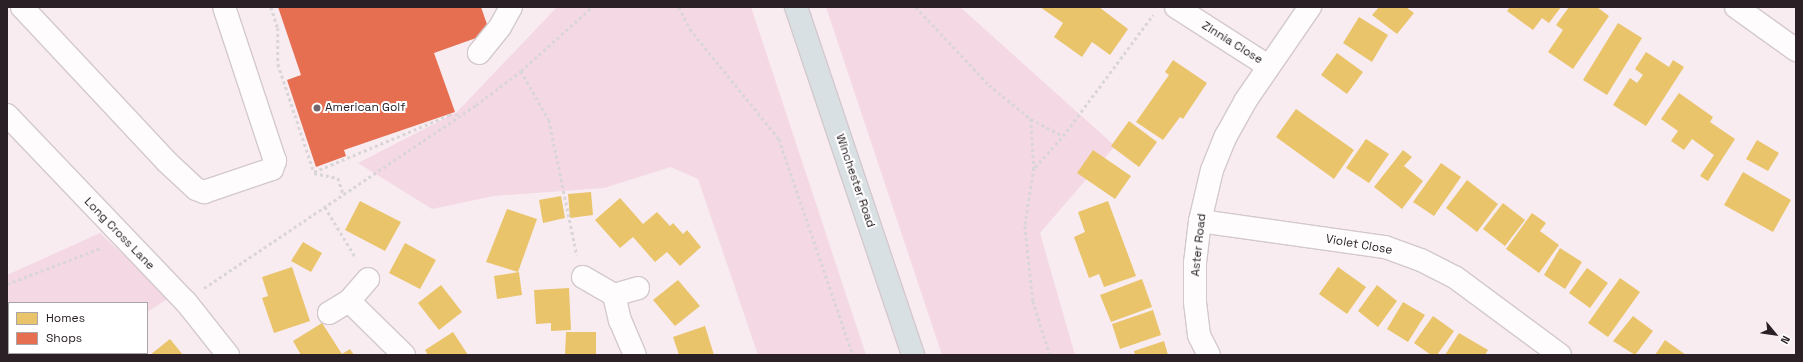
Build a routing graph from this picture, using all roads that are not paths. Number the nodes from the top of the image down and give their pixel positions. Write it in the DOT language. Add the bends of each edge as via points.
graph roads {
  1 [pos="22,7"];
  2 [pos="224,7"];
  3 [pos="511,7"];
  4 [pos="796,7"];
  5 [pos="1176,7"];
  6 [pos="1310,7"];
  7 [pos="1736,7"];
  8 [pos="1796,50"];
  9 [pos="479,53"];
  10 [pos="1268,66"];
  11 [pos="7,115"];
  12 [pos="1200,221"];
  13 [pos="583,277"];
  14 [pos="368,279"];
  15 [pos="638,288"];
  16 [pos="614,295"];
  17 [pos="349,301"];
  18 [pos="329,313"];
  19 [pos="228,355"];
  20 [pos="404,355"];
  21 [pos="635,355"];
  22 [pos="913,355"];
  23 [pos="1210,355"];
  24 [pos="1560,355"];
  1 -- 2 [label="street" via="167,162 196,189 204,192 272,169 275,161"];
  3 -- 9 [label="street" via="500,27"];
  4 -- 22 [label="main road, Winchester Road"];
  5 -- 10 [label="street, Zinnia Close"];
  6 -- 10 [label="street"];
  7 -- 8 [label="street"];
  10 -- 12 [label="street, Aster Road" via="1226,136 1212,170"];
  11 -- 19 [label="street, Long Cross Lane" via="186,302"];
  12 -- 23 [label="street, Aster Road" via="1195,302 1200,335"];
  12 -- 24 [label="street, Violet Close" via="1385,247 1421,260 1456,278"];
  13 -- 16 [label="street"];
  14 -- 17 [label="street"];
  15 -- 16 [label="street"];
  16 -- 21 [label="street" via="620,320"];
  17 -- 18 [label="street"];
  17 -- 20 [label="street"];
}
